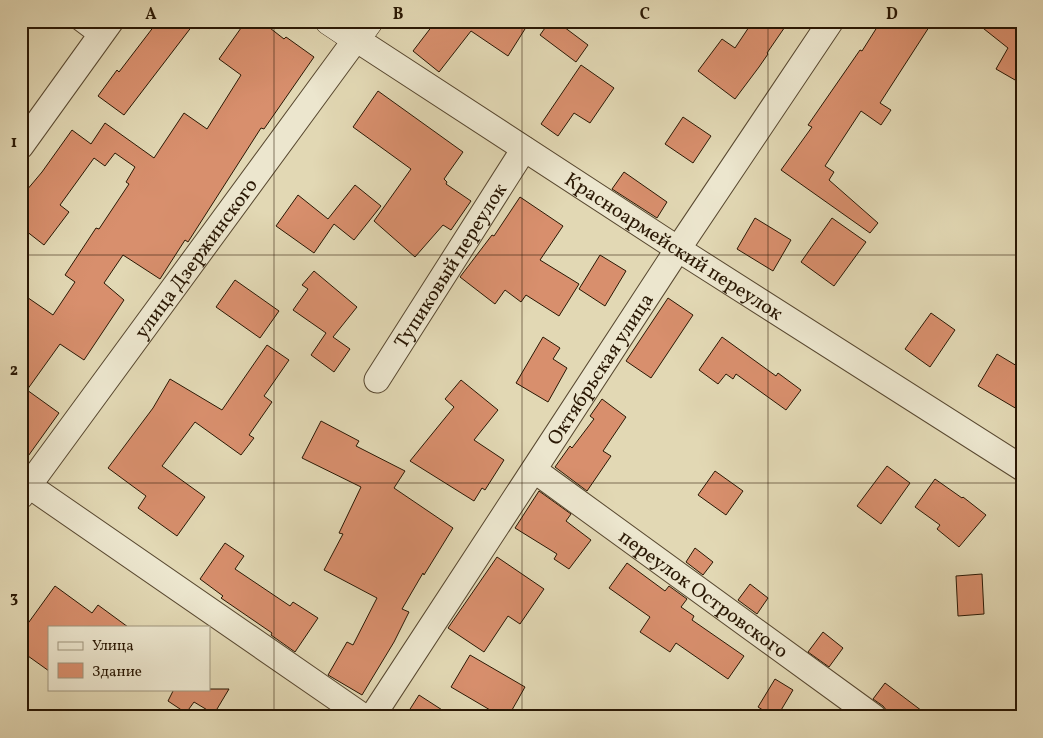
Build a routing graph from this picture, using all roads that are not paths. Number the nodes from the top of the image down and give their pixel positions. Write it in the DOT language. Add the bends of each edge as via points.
graph roads {
  1 [pos="74,21"];
  2 [pos="329,21"];
  3 [pos="831,21"];
  4 [pos="105,30"];
  5 [pos="362,30"];
  6 [pos="21,146"];
  7 [pos="524,149"];
  8 [pos="678,249"];
  9 [pos="377,380"];
  10 [pos="1022,468"];
  11 [pos="534,470"];
  12 [pos="24,487"];
  13 [pos="364,717"];
  14 [pos="372,717"];
  15 [pos="874,717"];
  1 -- 4 [label="lane"];
  2 -- 5 [label="street, Красноармейский переулок"];
  3 -- 8 [label="street, Октябрьская улица"];
  4 -- 6 [label="street"];
  5 -- 7 [label="street, Красноармейский переулок"];
  5 -- 12 [label="street, улица Дзержинского"];
  7 -- 8 [label="street, Красноармейский переулок"];
  7 -- 9 [label="street, Тупиковый переулок"];
  8 -- 10 [label="street, Красноармейский переулок"];
  8 -- 11 [label="street, Октябрьская улица"];
  11 -- 14 [label="street, Октябрьская улица"];
  11 -- 15 [label="street, переулок Островского"];
  12 -- 13 [label="street"];
}
